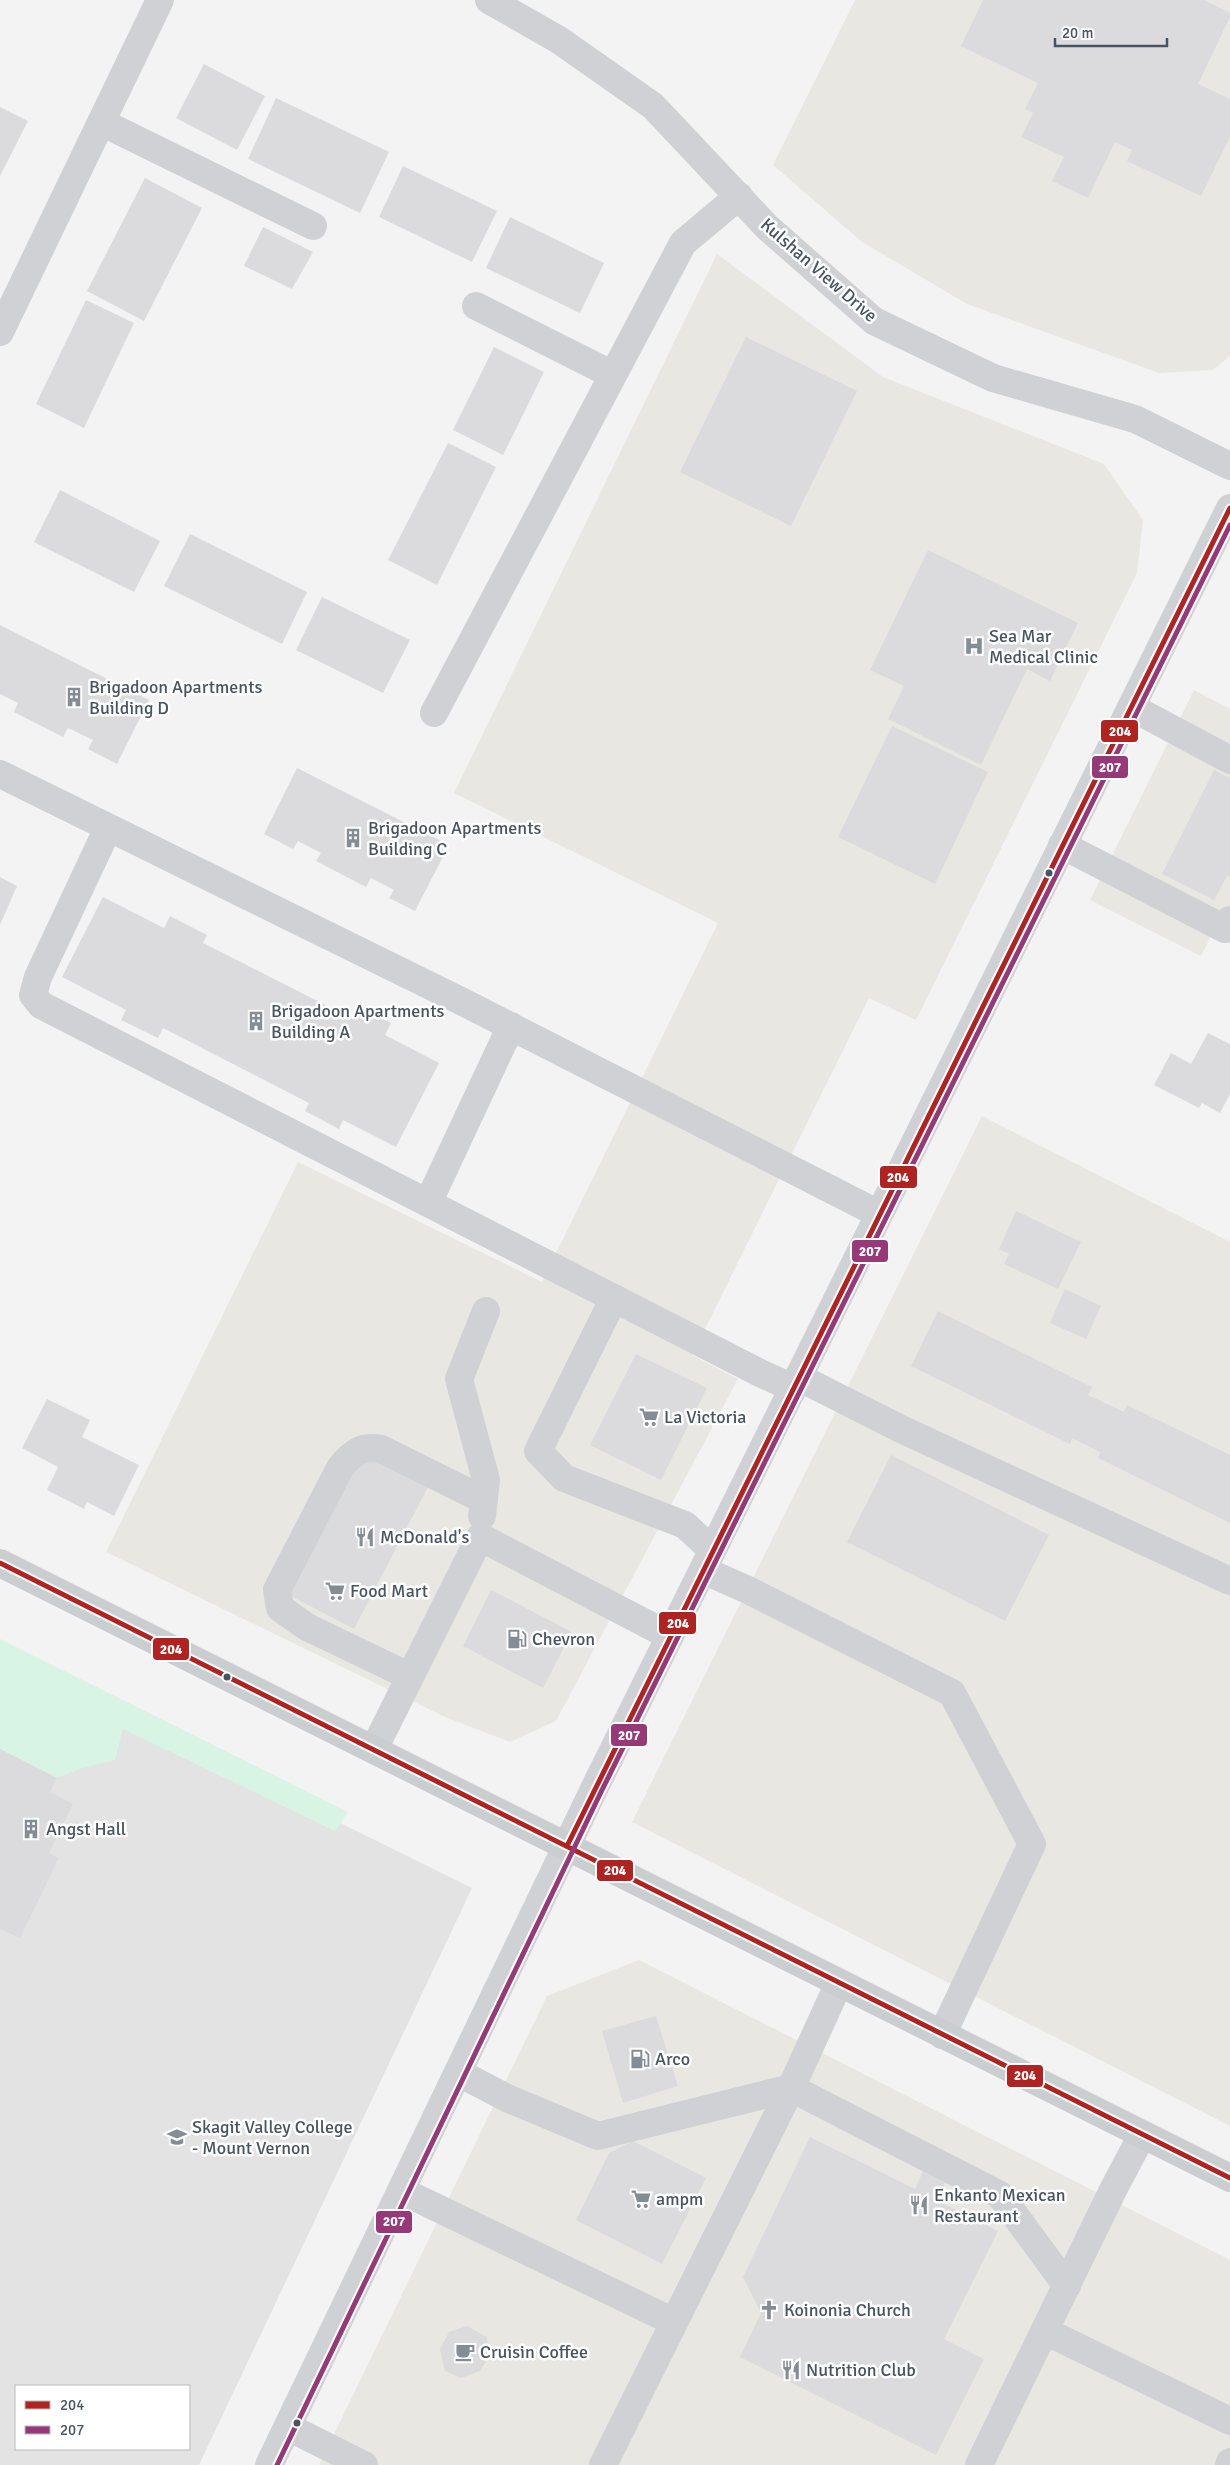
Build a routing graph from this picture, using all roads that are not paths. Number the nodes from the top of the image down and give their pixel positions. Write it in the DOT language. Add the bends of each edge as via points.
graph roads {
  1 [pos="160,0"];
  2 [pos="488,0"];
  3 [pos="101,122"];
  4 [pos="739,196"];
  5 [pos="313,226"];
  6 [pos="476,306"];
  7 [pos="0,332"];
  8 [pos="614,375"];
  9 [pos="1230,466"];
  10 [pos="1230,508"];
  11 [pos="1131,707"];
  12 [pos="434,713"];
  13 [pos="1230,760"];
  14 [pos="0,774"];
  15 [pos="108,828"];
  16 [pos="1062,845"];
  17 [pos="1230,920"];
  18 [pos="511,1026"];
  19 [pos="428,1203"];
  20 [pos="880,1214"];
  21 [pos="614,1298"];
  22 [pos="486,1311"];
  23 [pos="796,1382"];
  24 [pos="484,1500"];
  25 [pos="480,1537"];
  26 [pos="708,1560"];
  27 [pos="0,1563"];
  28 [pos="1230,1581"];
  29 [pos="670,1636"];
  30 [pos="409,1676"];
  31 [pos="374,1748"];
  32 [pos="567,1846"];
  33 [pos="839,1983"];
  34 [pos="942,2035"];
  35 [pos="459,2073"];
  36 [pos="791,2088"];
  37 [pos="1142,2135"];
  38 [pos="1230,2178"];
  39 [pos="402,2191"];
  40 [pos="1067,2286"];
  41 [pos="674,2322"];
  42 [pos="1045,2331"];
  43 [pos="1230,2422"];
  44 [pos="288,2427"];
  45 [pos="269,2465"];
  46 [pos="364,2465"];
  47 [pos="603,2465"];
  48 [pos="979,2465"];
  1 -- 3 [label="street"];
  2 -- 4 [label="street, Kulshan View Drive" via="559,40 653,106"];
  3 -- 5 [label="street"];
  3 -- 7 [label="street"];
  4 -- 8 [label="street" via="683,243"];
  4 -- 9 [label="street, Kulshan View Drive" via="767,227 874,321 993,378 1135,419"];
  6 -- 8 [label="street"];
  8 -- 12 [label="street"];
  10 -- 11 [label="street"];
  11 -- 13 [label="street"];
  11 -- 16 [label="street"];
  14 -- 15 [label="street"];
  15 -- 18 [label="street"];
  15 -- 19 [label="street" via="38,977 33,996 41,1006"];
  16 -- 17 [label="street" via="1225,929"];
  16 -- 20 [label="street"];
  18 -- 19 [label="street"];
  18 -- 20 [label="street"];
  19 -- 21 [label="street"];
  20 -- 23 [label="street"];
  21 -- 23 [label="street"];
  21 -- 26 [label="street" via="538,1450 564,1478 685,1525"];
  22 -- 24 [label="street" via="459,1378 486,1480"];
  23 -- 26 [label="street"];
  23 -- 28 [label="street"];
  24 -- 25 [label="street"];
  24 -- 30 [label="street" via="381,1449 372,1447 357,1451 340,1468 277,1590 280,1608 307,1627"];
  25 -- 29 [label="street"];
  25 -- 30 [label="street"];
  26 -- 29 [label="street"];
  26 -- 34 [label="street" via="748,1590 952,1693 1032,1844"];
  27 -- 31 [label="main road"];
  29 -- 32 [label="street"];
  30 -- 31 [label="street"];
  31 -- 32 [label="main road"];
  32 -- 33 [label="main road"];
  32 -- 35 [label="street"];
  33 -- 34 [label="main road"];
  33 -- 36 [label="street"];
  34 -- 37 [label="main road"];
  35 -- 36 [label="street" via="598,2136"];
  35 -- 39 [label="street"];
  36 -- 40 [label="street" via="1000,2195"];
  36 -- 41 [label="street"];
  37 -- 38 [label="main road"];
  37 -- 40 [label="street"];
  39 -- 41 [label="street"];
  39 -- 44 [label="street"];
  40 -- 42 [label="street"];
  41 -- 47 [label="street"];
  42 -- 43 [label="street"];
  42 -- 48 [label="street"];
  44 -- 45 [label="street"];
  44 -- 46 [label="street"];
}
